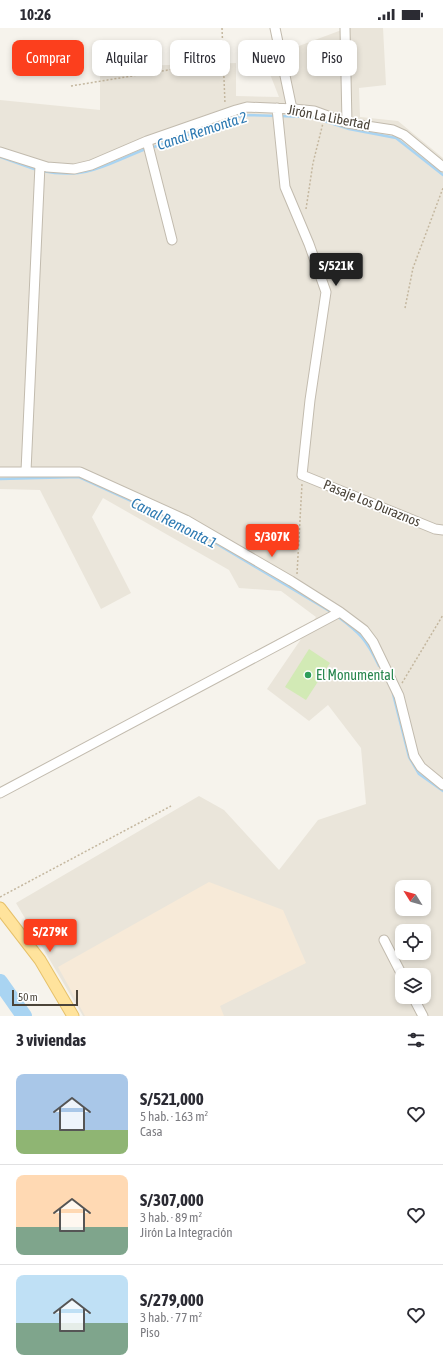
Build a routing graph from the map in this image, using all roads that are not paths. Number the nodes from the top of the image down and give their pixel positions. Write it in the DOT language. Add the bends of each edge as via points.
graph roads {
  1 [pos="275,28"];
  2 [pos="345,28"];
  3 [pos="278,108"];
  4 [pos="292,109"];
  5 [pos="347,122"];
  6 [pos="147,141"];
  7 [pos="0,152"];
  8 [pos="40,165"];
  9 [pos="443,167"];
  10 [pos="172,240"];
  11 [pos="26,471"];
  12 [pos="0,472"];
  13 [pos="443,530"];
  14 [pos="340,612"];
  15 [pos="443,785"];
  16 [pos="0,793"];
  17 [pos="0,908"];
  18 [pos="384,940"];
  19 [pos="398,968"];
  20 [pos="417,1004"];
  21 [pos="73,1016"];
  22 [pos="423,1016"];
  1 -- 4 [label="street"];
  2 -- 5 [label="street"];
  3 -- 4 [label="street, Jirón La Libertad"];
  3 -- 6 [label="street, Jirón La Libertad" via="247,107"];
  3 -- 13 [label="street, Pasaje Los Duraznos" via="284,187 309,244 326,292 302,475"];
  4 -- 5 [label="street, Jirón La Libertad"];
  5 -- 9 [label="street, Jirón La Libertad" via="379,127 404,135"];
  6 -- 8 [label="street, Jirón La Libertad" via="91,165 74,169"];
  6 -- 10 [label="street"];
  7 -- 8 [label="street, Jirón La Libertad"];
  8 -- 11 [label="street"];
  11 -- 12 [label="street"];
  11 -- 14 [label="street" via="80,472 186,520"];
  14 -- 15 [label="street" via="364,630 373,642 397,692 414,756 421,767"];
  14 -- 16 [label="street"];
  17 -- 21 [label="main road" via="40,960"];
  18 -- 19 [label="street"];
  20 -- 22 [label="street"];
}
